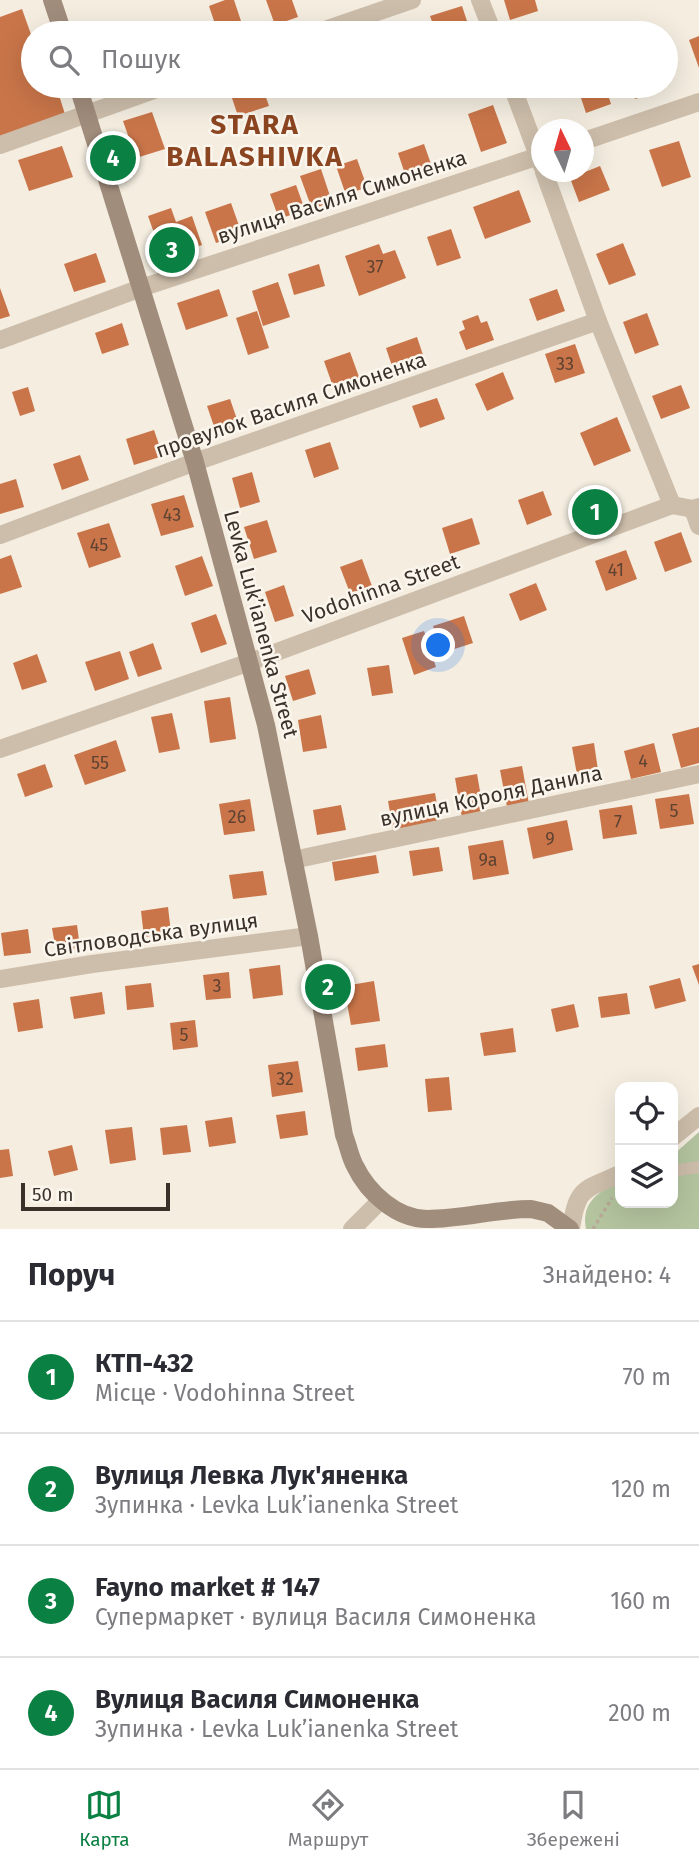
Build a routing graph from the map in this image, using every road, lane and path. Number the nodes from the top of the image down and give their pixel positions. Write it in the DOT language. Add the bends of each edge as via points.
graph roads {
  1 [pos="52,0"];
  2 [pos="412,0"];
  3 [pos="481,0"];
  4 [pos="58,21"];
  5 [pos="351,21"];
  6 [pos="489,21"];
  7 [pos="82,98"];
  8 [pos="130,98"];
  9 [pos="517,98"];
  10 [pos="699,102"];
  11 [pos="87,113"];
  12 [pos="531,136"];
  13 [pos="594,137"];
  14 [pos="0,145"];
  15 [pos="531,165"];
  16 [pos="548,182"];
  17 [pos="141,288"];
  18 [pos="598,321"];
  19 [pos="0,340"];
  20 [pos="195,462"];
  21 [pos="672,505"];
  22 [pos="697,514"];
  23 [pos="0,535"];
  24 [pos="250,662"];
  25 [pos="0,749"];
  26 [pos="699,774"];
  27 [pos="293,860"];
  28 [pos="309,936"];
  29 [pos="0,979"];
  30 [pos="699,1116"];
  31 [pos="678,1133"];
  32 [pos="699,1167"];
  33 [pos="678,1170"];
  34 [pos="615,1176"];
  35 [pos="615,1197"];
  36 [pos="381,1200"];
  37 [pos="352,1229"];
  38 [pos="570,1229"];
  39 [pos="593,1229"];
  1 -- 4 [label="street"];
  2 -- 5 [label="street"];
  3 -- 6 [label="street"];
  7 -- 11 [label="street, Levka Lukʼianenka Street"];
  8 -- 11 [label="street"];
  9 -- 12 [label="street"];
  10 -- 13 [label="street"];
  11 -- 14 [label="street"];
  11 -- 17 [label="street, Levka Lukʼianenka Street"];
  15 -- 17 [label="street, вулиця Василя Симоненка"];
  16 -- 18 [label="street"];
  17 -- 19 [label="street, вулиця Василя Симоненка"];
  17 -- 20 [label="street, Levka Lukʼianenka Street"];
  18 -- 20 [label="street, провулок Василя Симоненка"];
  18 -- 21 [label="street"];
  20 -- 23 [label="street, провулок Василя Симоненка"];
  20 -- 24 [label="street, Levka Lukʼianenka Street"];
  21 -- 22 [label="street"];
  21 -- 24 [label="street, Vodohinna Street"];
  24 -- 25 [label="street, Vodohinna Street"];
  24 -- 27 [label="street, Levka Lukʼianenka Street"];
  26 -- 27 [label="street, вулиця Короля Данила"];
  27 -- 28 [label="street, Levka Lukʼianenka Street"];
  28 -- 29 [label="street, Світловодська вулиця"];
  28 -- 36 [label="street, Levka Lukʼianenka Street" via="344,1135 355,1166"];
  30 -- 31 [label="street"];
  32 -- 33 [label="lane"];
  34 -- 38 [label="street" via="584,1189 575,1203"];
  35 -- 39 [label="path"];
  36 -- 37 [label="street"];
  36 -- 38 [label="street, Levka Lukʼianenka Street" via="407,1216 426,1219 531,1209 548,1213"];
}
